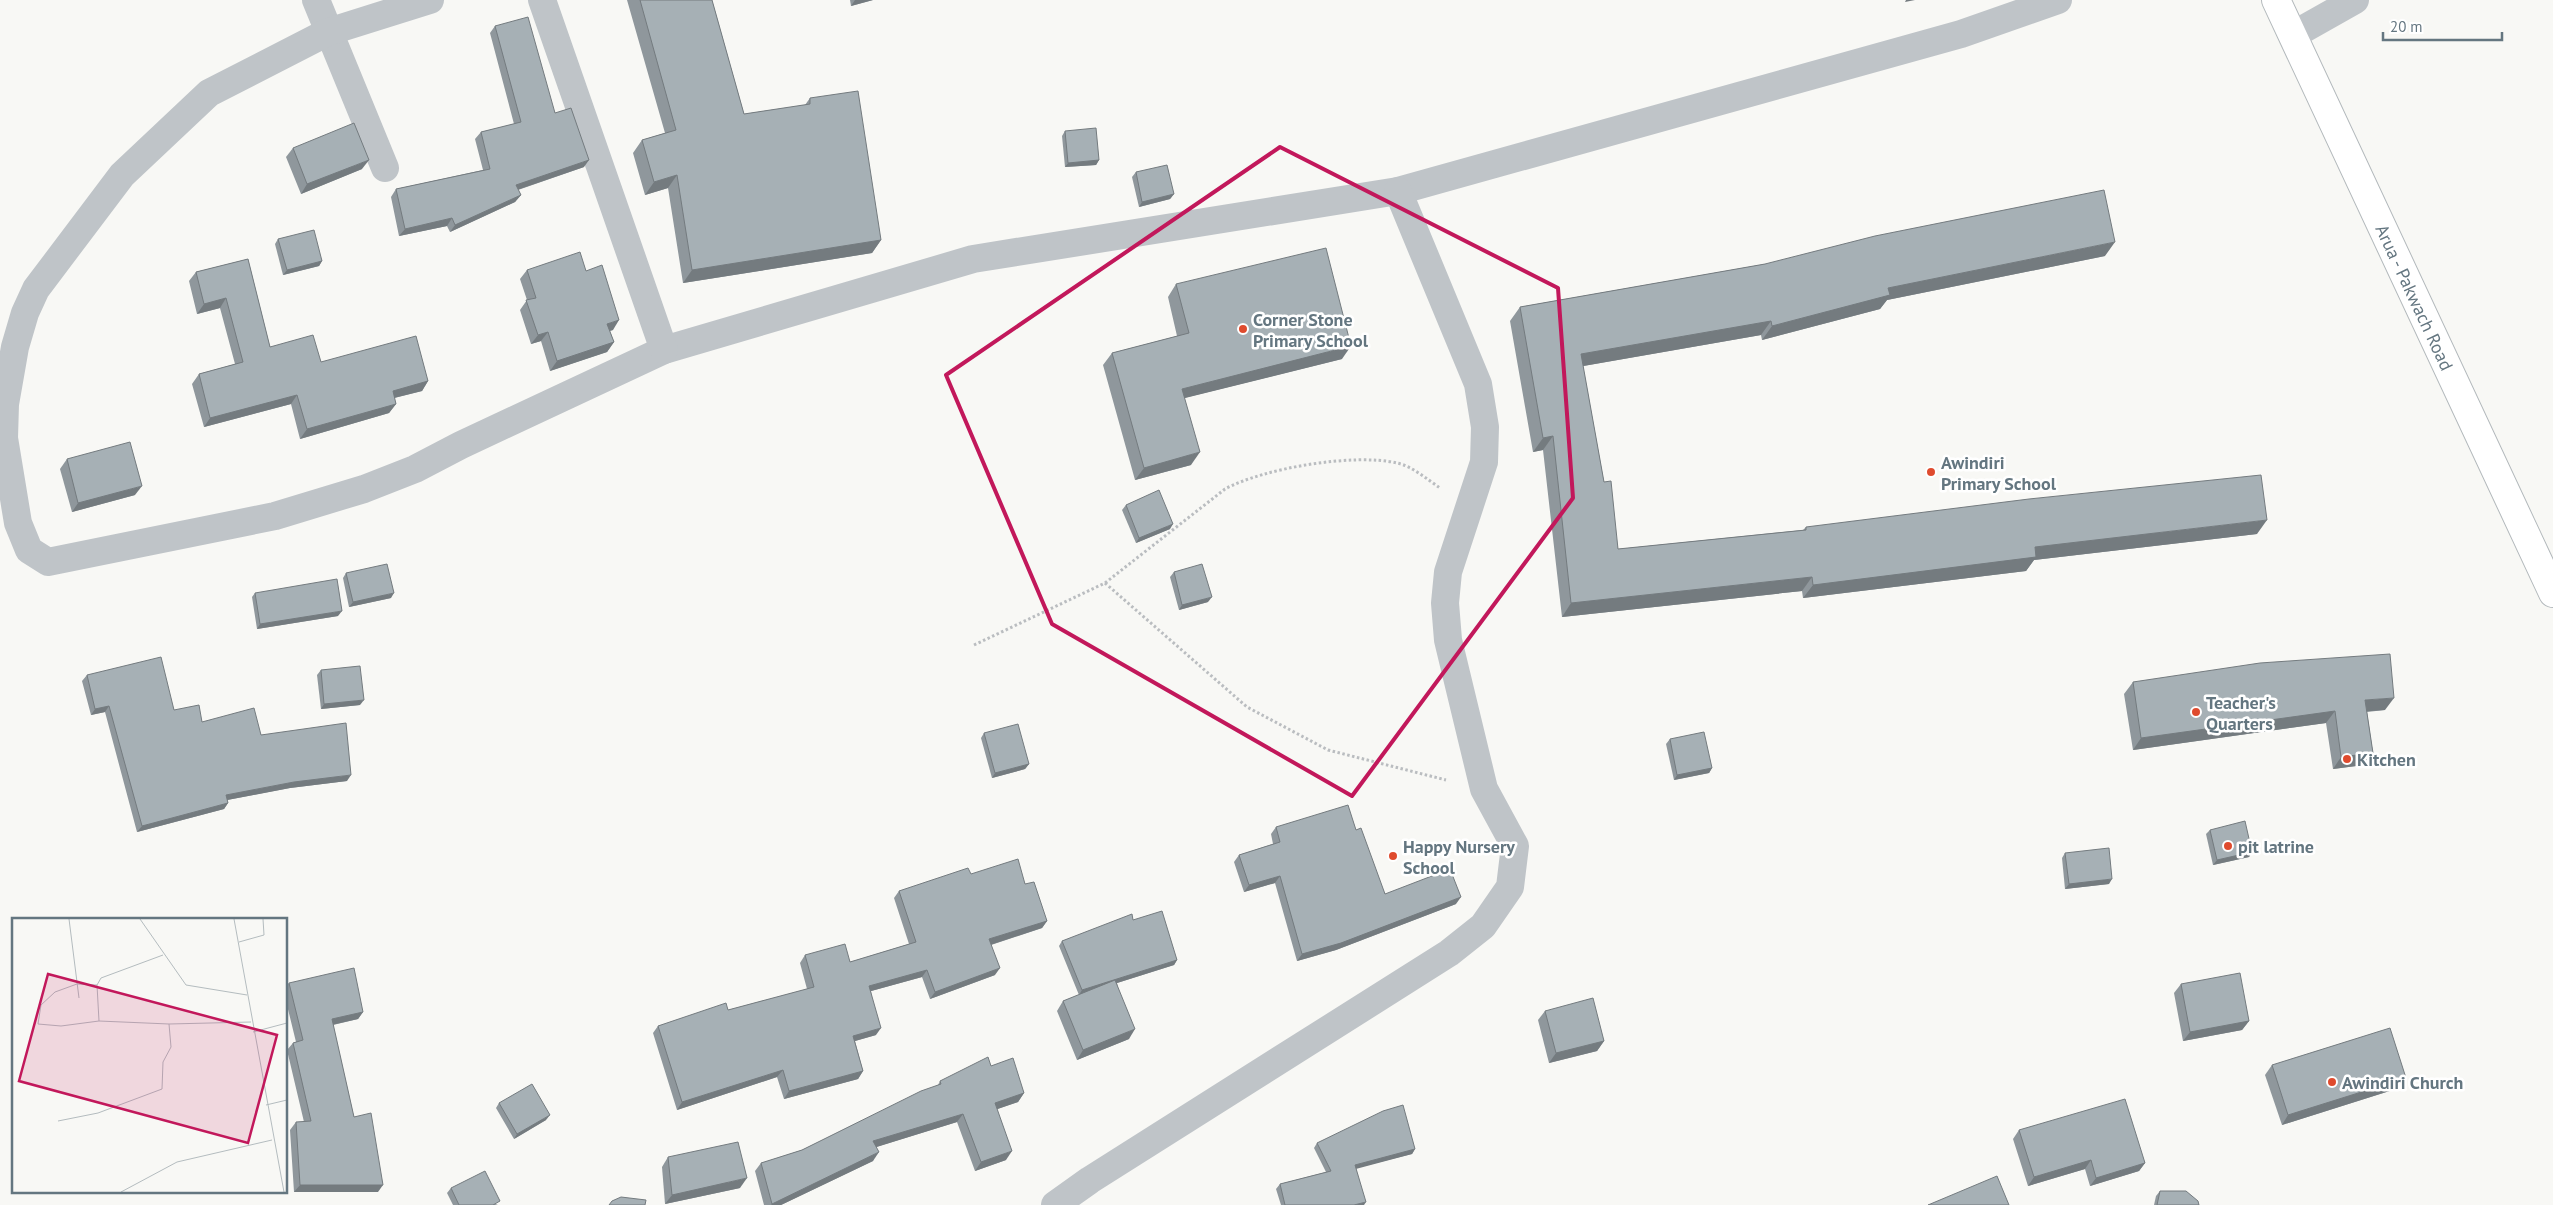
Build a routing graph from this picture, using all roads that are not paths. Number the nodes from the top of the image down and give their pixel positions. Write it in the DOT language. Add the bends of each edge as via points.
graph roads {
  1 [pos="316,0"];
  2 [pos="430,0"];
  3 [pos="542,0"];
  4 [pos="2058,0"];
  5 [pos="2276,0"];
  6 [pos="2355,0"];
  7 [pos="328,32"];
  8 [pos="2293,36"];
  9 [pos="385,168"];
  10 [pos="1398,191"];
  11 [pos="664,350"];
  12 [pos="2553,593"];
  13 [pos="1055,1205"];
  1 -- 7 [label="street"];
  2 -- 7 [label="street"];
  3 -- 11 [label="street"];
  4 -- 10 [label="street" via="1960,34"];
  5 -- 8 [label="main road, Arua - Pakwach Road"];
  6 -- 8 [label="street"];
  7 -- 9 [label="street"];
  7 -- 11 [label="street" via="210,93 122,175 36,289 15,347 5,404 4,438 18,523 29,550 48,562 275,516 364,489 415,469"];
  8 -- 12 [label="main road, Arua - Pakwach Road"];
  10 -- 11 [label="street" via="973,259"];
  10 -- 13 [label="street" via="1478,384 1485,427 1484,462 1448,572 1445,603 1448,640 1484,789 1515,846 1510,887 1483,926 1449,953"];
}
